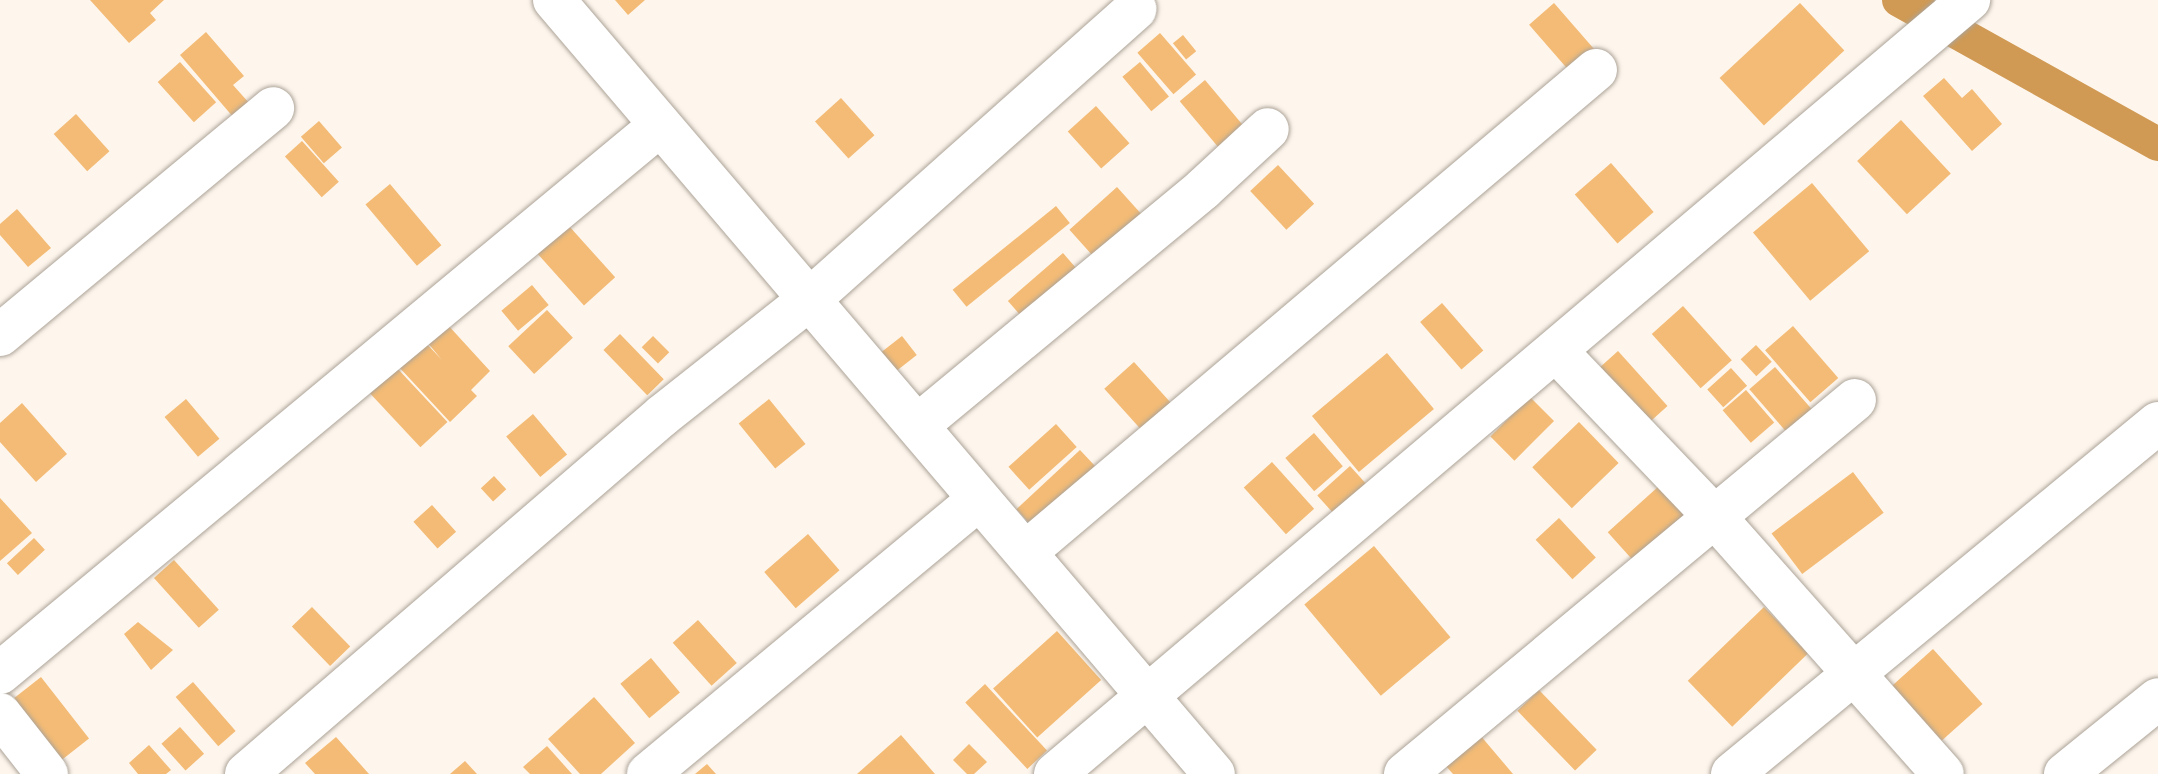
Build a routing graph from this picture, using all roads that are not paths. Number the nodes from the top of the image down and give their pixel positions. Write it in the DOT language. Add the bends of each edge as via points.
graph roads {
  1 [pos="554,0"];
  2 [pos="1969,0"];
  3 [pos="1136,9"];
  4 [pos="1596,70"];
  5 [pos="273,108"];
  6 [pos="659,126"];
  7 [pos="1268,129"];
  8 [pos="810,299"];
  9 [pos="0,335"];
  10 [pos="1557,352"];
  11 [pos="1855,400"];
  12 [pos="2158,423"];
  13 [pos="918,425"];
  14 [pos="979,499"];
  15 [pos="1713,515"];
  16 [pos="1027,551"];
  17 [pos="0,673"];
  18 [pos="1855,673"];
  19 [pos="1147,697"];
  20 [pos="2158,699"];
  21 [pos="0,714"];
  22 [pos="47,774"];
  23 [pos="246,774"];
  24 [pos="648,774"];
  25 [pos="1055,774"];
  26 [pos="1214,774"];
  27 [pos="1405,774"];
  28 [pos="1732,774"];
  29 [pos="1943,774"];
  30 [pos="2065,774"];
  1 -- 6 [label="street"];
  2 -- 10 [label="street"];
  3 -- 8 [label="street"];
  4 -- 16 [label="street"];
  5 -- 9 [label="street"];
  6 -- 8 [label="street"];
  6 -- 17 [label="street"];
  7 -- 13 [label="street"];
  8 -- 13 [label="street"];
  8 -- 23 [label="street" via="663,415"];
  10 -- 15 [label="street"];
  10 -- 19 [label="street"];
  11 -- 15 [label="street"];
  12 -- 18 [label="street"];
  13 -- 14 [label="street"];
  14 -- 16 [label="street"];
  14 -- 24 [label="street"];
  15 -- 18 [label="street"];
  15 -- 27 [label="street"];
  16 -- 19 [label="street"];
  18 -- 28 [label="street"];
  18 -- 29 [label="street"];
  19 -- 25 [label="street"];
  19 -- 26 [label="street"];
  20 -- 30 [label="street"];
  21 -- 22 [label="street"];
}
